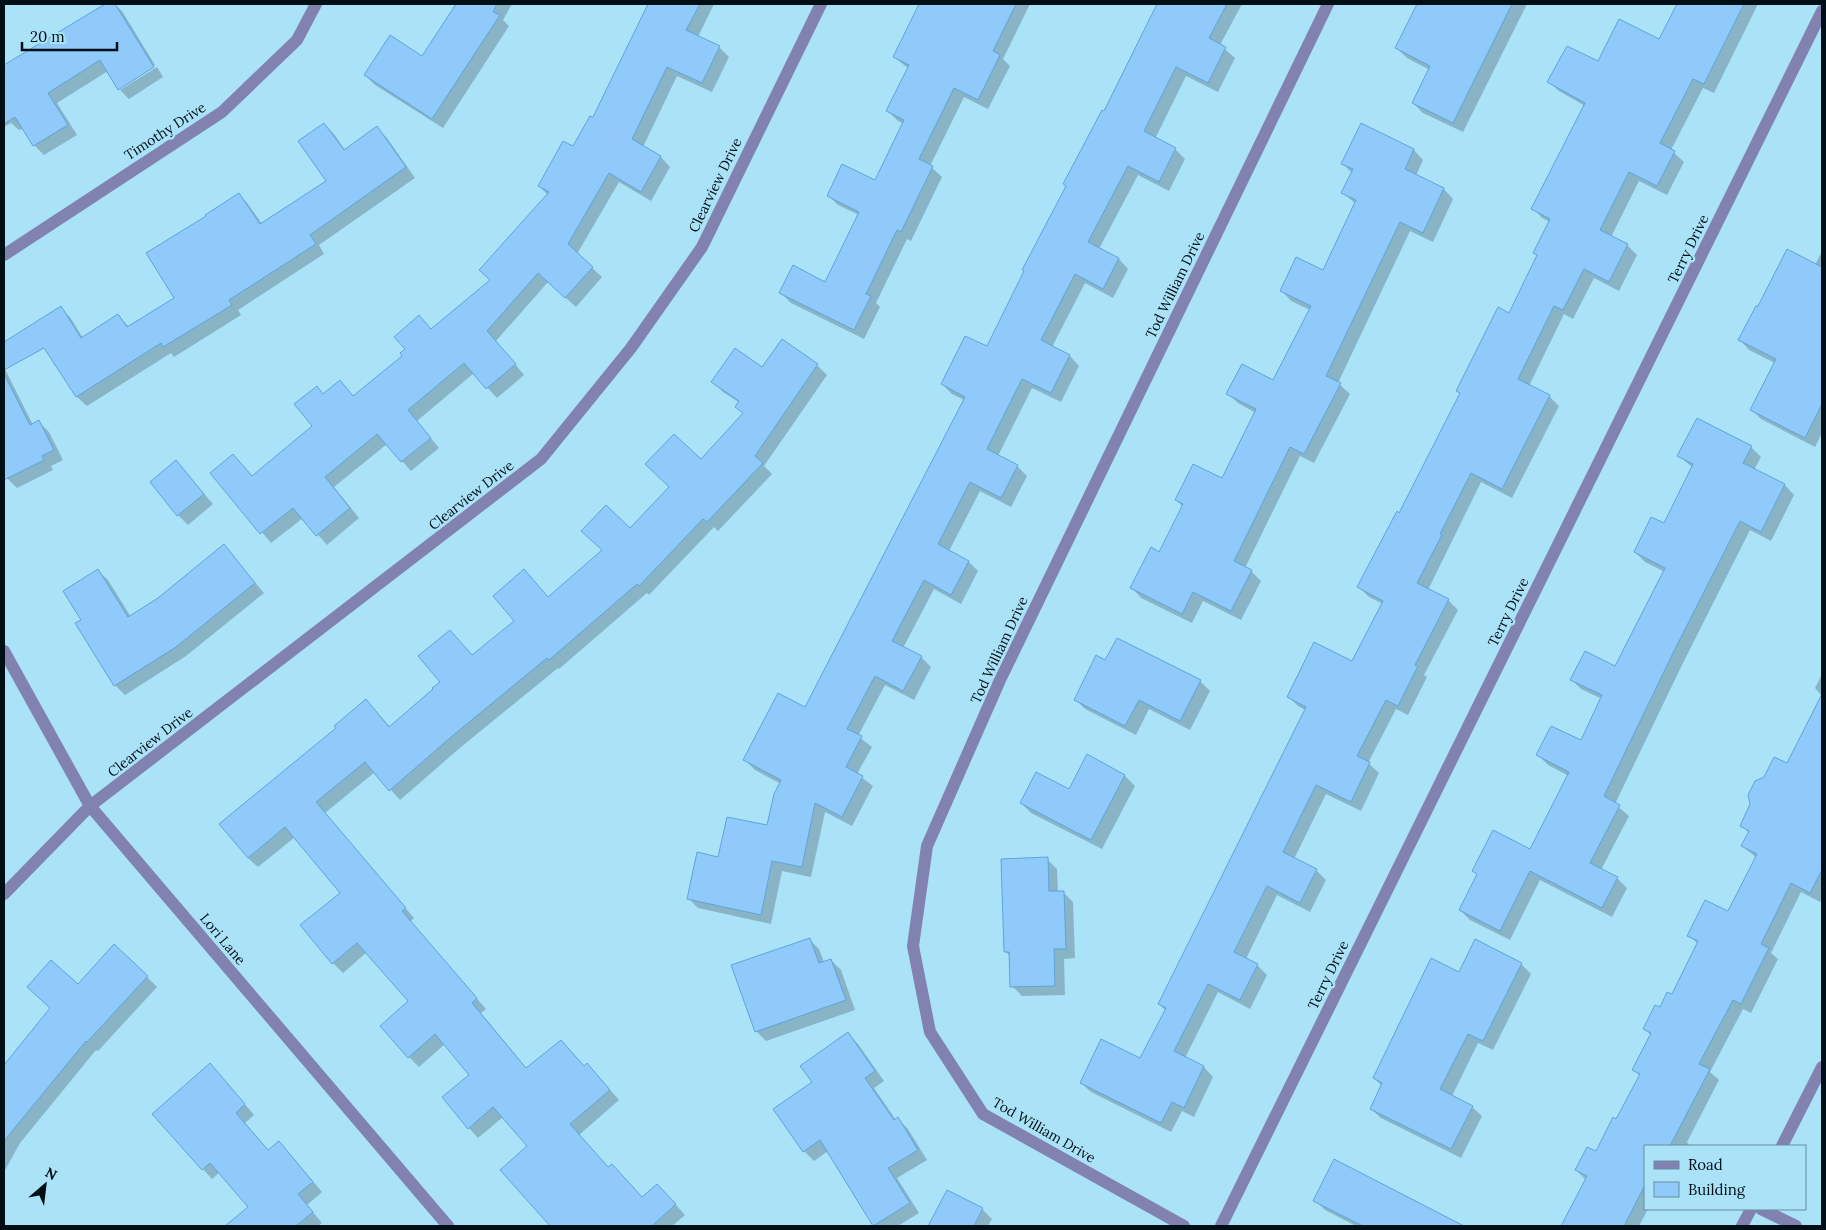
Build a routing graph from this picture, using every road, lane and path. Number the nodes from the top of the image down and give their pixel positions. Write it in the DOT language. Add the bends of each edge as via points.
graph roads {
  1 [pos="316,4"];
  2 [pos="821,4"];
  3 [pos="1328,4"];
  4 [pos="1822,11"];
  5 [pos="4,255"];
  6 [pos="4,650"];
  7 [pos="90,806"];
  8 [pos="4,894"];
  9 [pos="1822,1067"];
  10 [pos="1783,1145"];
  11 [pos="1750,1210"];
  12 [pos="1763,1210"];
  13 [pos="448,1226"];
  14 [pos="1184,1226"];
  15 [pos="1221,1226"];
  16 [pos="1742,1226"];
  17 [pos="1796,1226"];
  1 -- 5 [label="street, Timothy Drive" via="297,40 222,112"];
  2 -- 7 [label="street, Clearview Drive" via="702,246 631,348 541,459"];
  3 -- 14 [label="street, Tod William Drive" via="1000,680 927,846 913,946 930,1032 983,1114"];
  4 -- 15 [label="street, Terry Drive"];
  6 -- 7 [label="street, Lori Lane"];
  7 -- 8 [label="street, Clearview Drive"];
  7 -- 13 [label="street, Lori Lane"];
  9 -- 10 [label="street"];
  11 -- 16 [label="street"];
  12 -- 17 [label="street"];
}
